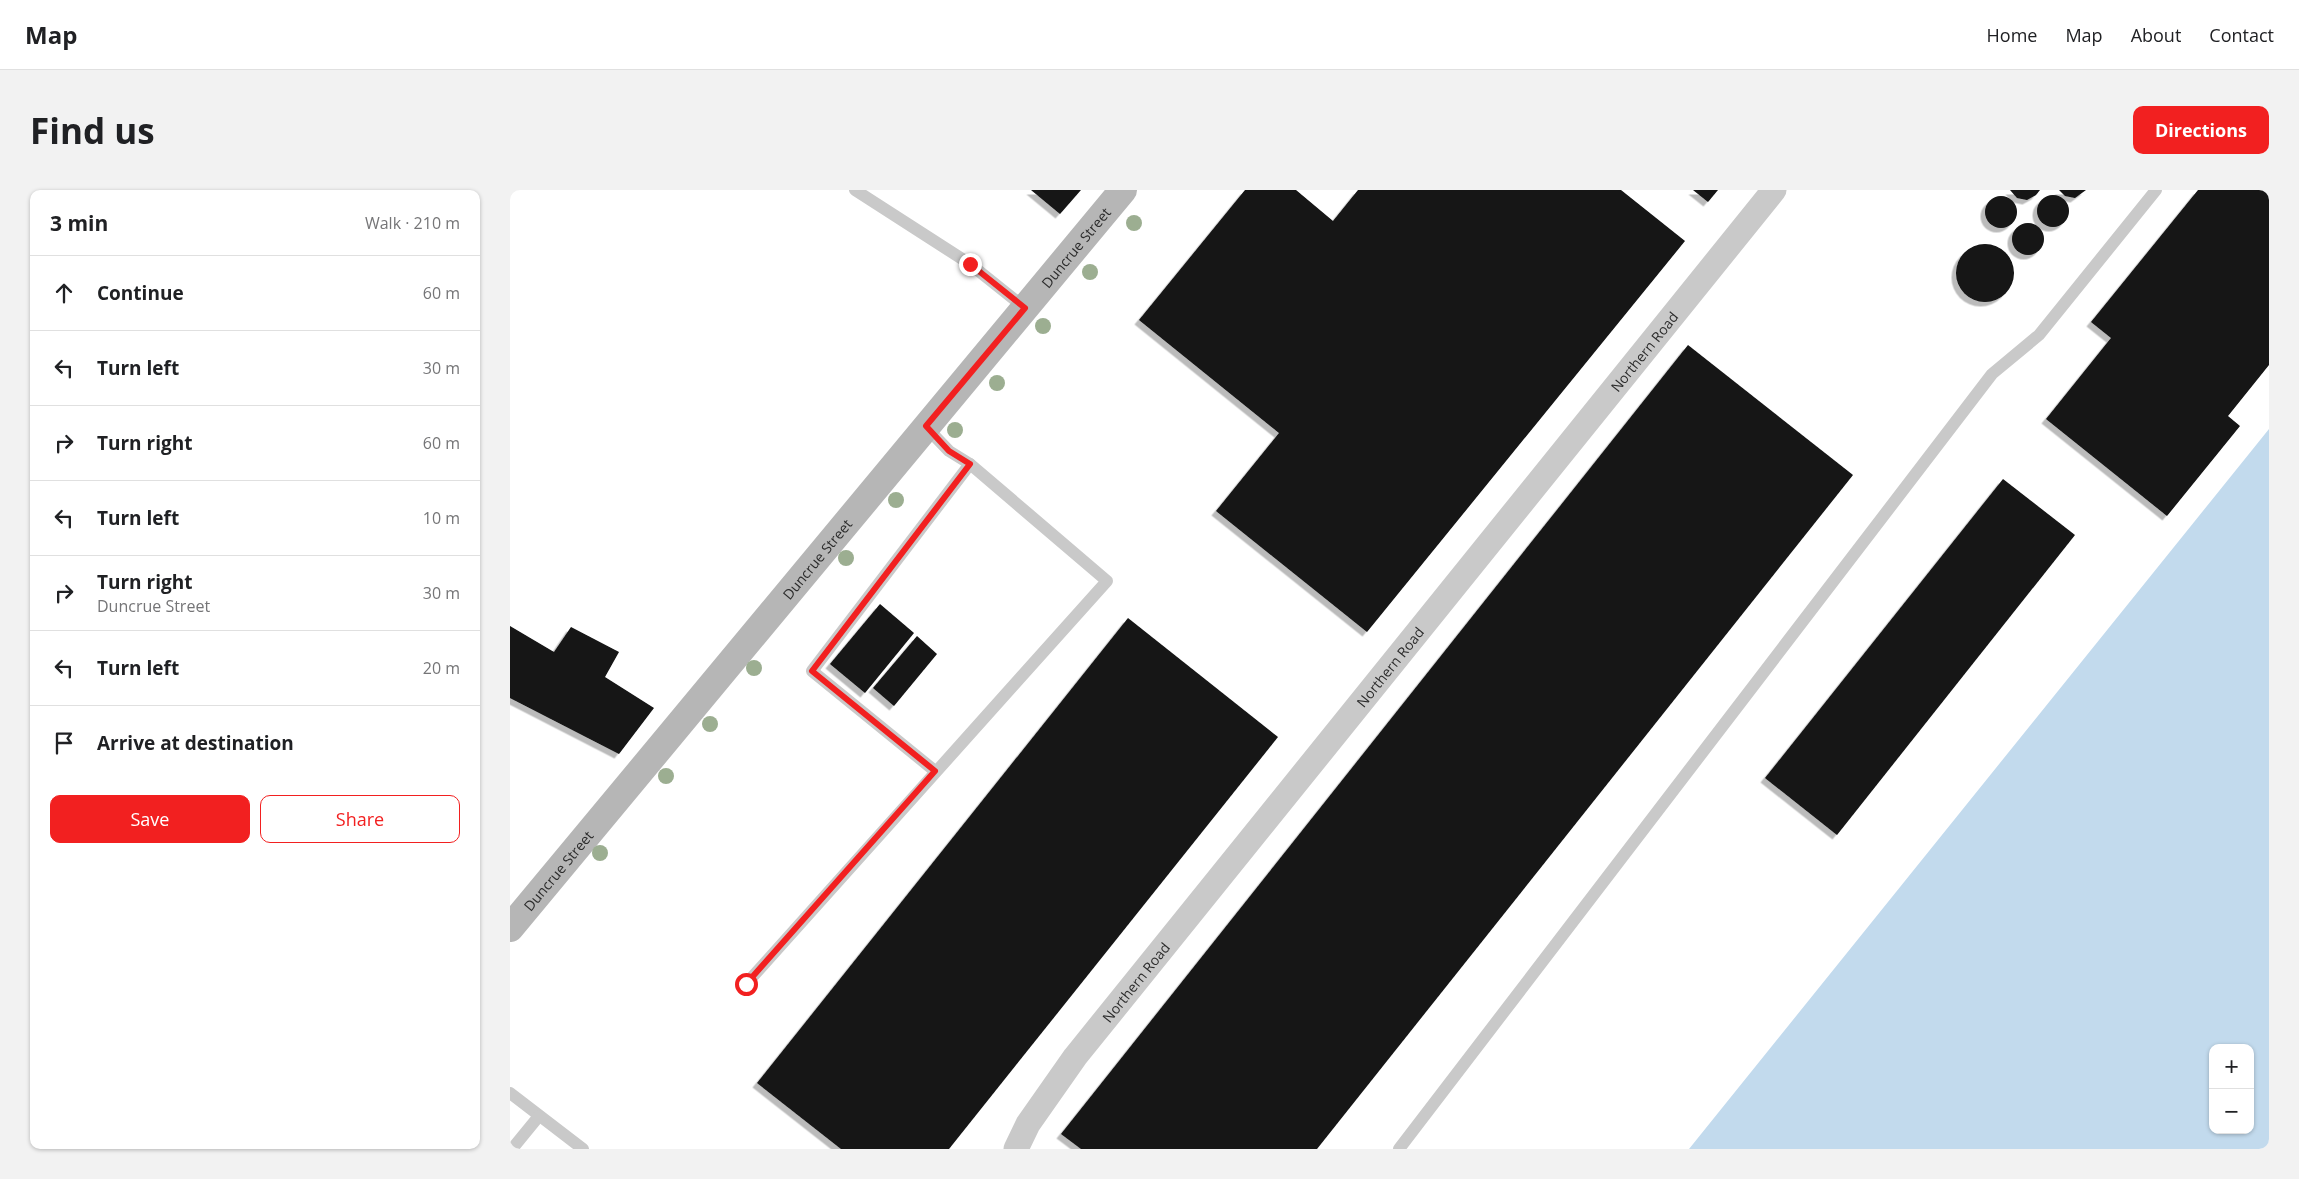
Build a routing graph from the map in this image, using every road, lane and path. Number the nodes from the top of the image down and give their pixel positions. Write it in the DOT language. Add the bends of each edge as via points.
graph roads {
  1 [pos="855,190"];
  2 [pos="1123,190"];
  3 [pos="1774,190"];
  4 [pos="2156,190"];
  5 [pos="1025,308"];
  6 [pos="926,426"];
  7 [pos="970,464"];
  8 [pos="935,771"];
  9 [pos="510,928"];
  10 [pos="746,984"];
  11 [pos="510,1093"];
  12 [pos="539,1116"];
  13 [pos="512,1149"];
  14 [pos="583,1149"];
  15 [pos="1016,1149"];
  16 [pos="1399,1149"];
  1 -- 5 [label="lane" via="970,264"];
  2 -- 5 [label="street, Duncrue Street"];
  3 -- 15 [label="street, Northern Road" via="1075,1057 1028,1124"];
  4 -- 16 [label="lane" via="2039,335 1992,374"];
  5 -- 6 [label="street, Duncrue Street"];
  6 -- 7 [label="lane" via="949,451"];
  6 -- 9 [label="street, Duncrue Street"];
  7 -- 8 [label="lane" via="812,671"];
  7 -- 8 [label="lane" via="1107,581"];
  8 -- 10 [label="lane"];
  11 -- 12 [label="lane"];
  12 -- 13 [label="lane"];
  12 -- 14 [label="lane"];
}
